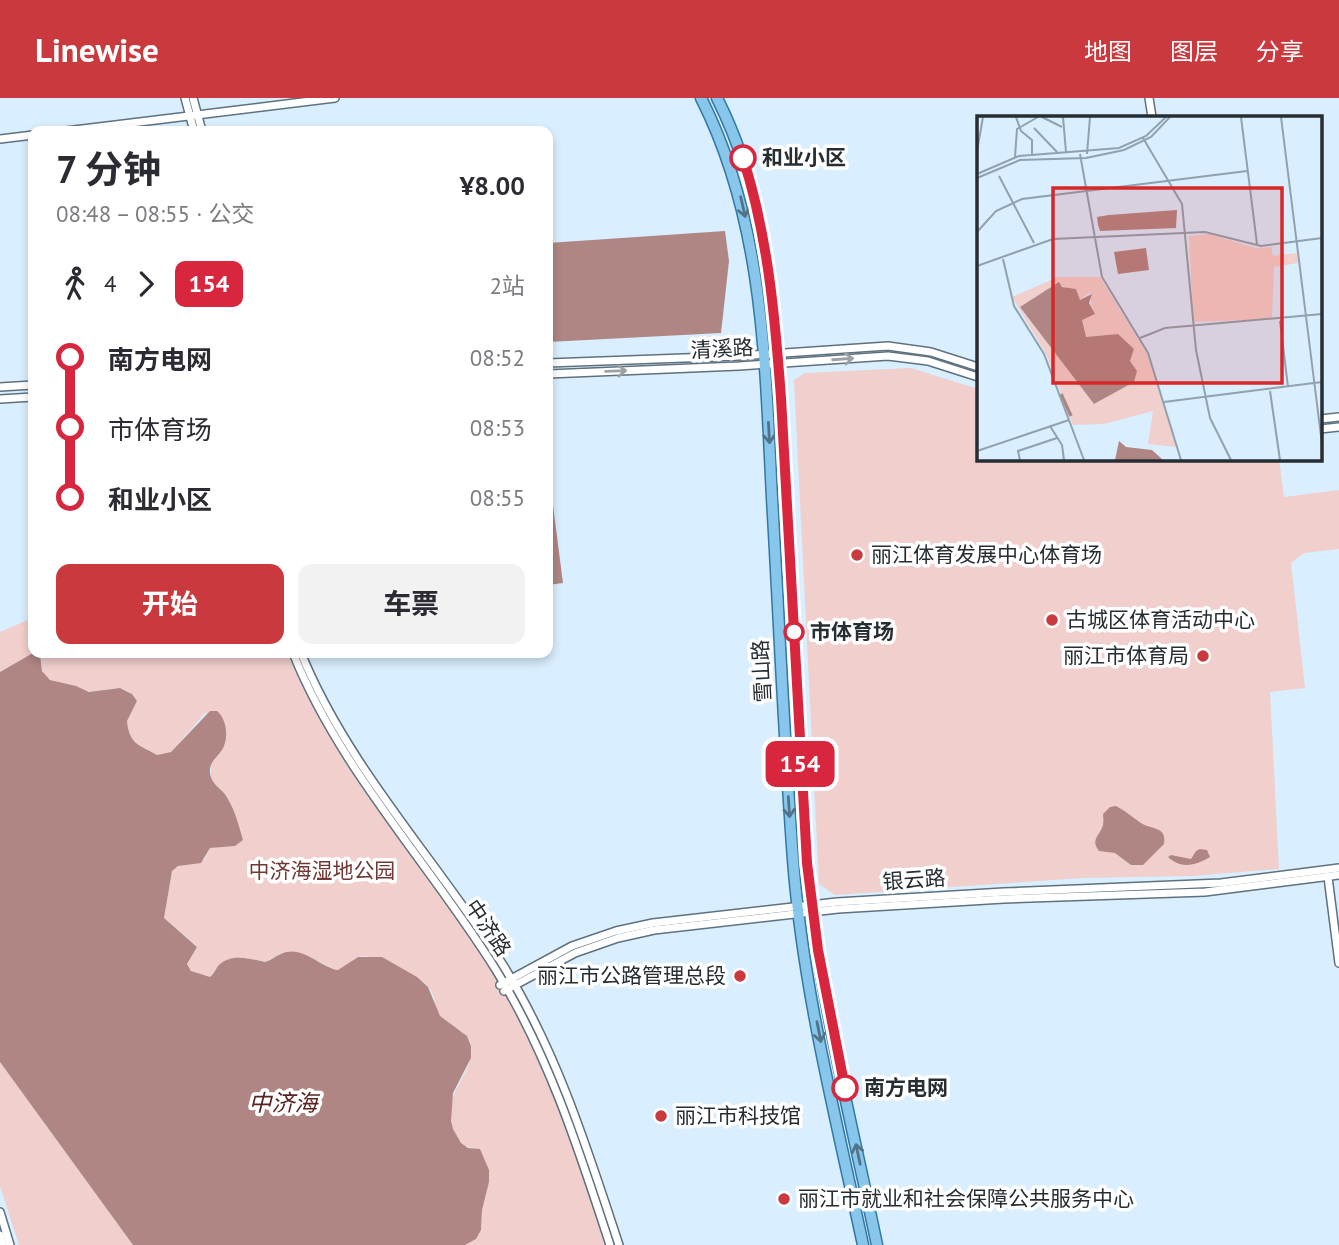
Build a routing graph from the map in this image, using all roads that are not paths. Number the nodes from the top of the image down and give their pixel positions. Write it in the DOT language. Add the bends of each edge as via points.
graph roads {
  1 [pos="185,98"];
  2 [pos="193,98"];
  3 [pos="335,98"];
  4 [pos="701,98"];
  5 [pos="717,98"];
  6 [pos="1149,98"];
  7 [pos="194,116"];
  8 [pos="1152,116"];
  9 [pos="109,126"];
  10 [pos="194,126"];
  11 [pos="199,126"];
  12 [pos="28,136"];
  13 [pos="0,139"];
  14 [pos="778,358"];
  15 [pos="764,360"];
  16 [pos="553,363"];
  17 [pos="977,367"];
  18 [pos="553,374"];
  19 [pos="977,377"];
  20 [pos="28,385"];
  21 [pos="0,387"];
  22 [pos="28,397"];
  23 [pos="0,399"];
  24 [pos="295,658"];
  25 [pos="303,658"];
  26 [pos="1339,868"];
  27 [pos="1339,875"];
  28 [pos="1328,877"];
  29 [pos="812,908"];
  30 [pos="798,910"];
  31 [pos="1339,963"];
  32 [pos="507,985"];
  33 [pos="0,1212"];
  34 [pos="0,1235"];
  35 [pos="3,1245"];
  36 [pos="10,1245"];
  37 [pos="610,1245"];
  38 [pos="619,1245"];
  39 [pos="863,1245"];
  40 [pos="877,1245"];
  1 -- 7 [label="street"];
  2 -- 7 [label="street"];
  3 -- 7 [label="street"];
  4 -- 15 [label="main road, 雪山路, one-way" via="740,197"];
  5 -- 14 [label="main road, 雪山路" via="754,193"];
  6 -- 8 [label="street"];
  7 -- 9 [label="street"];
  7 -- 10 [label="street"];
  7 -- 11 [label="street"];
  12 -- 13 [label="street"];
  14 -- 15 [label="street, 清溪路"];
  14 -- 17 [label="street, 清溪路" via="900,346"];
  14 -- 19 [label="street, 清溪路, one-way" via="899,356"];
  14 -- 29 [label="main road, 雪山路"];
  15 -- 16 [label="street, 清溪路"];
  18 -- 15 [label="street, 清溪路, one-way"];
  15 -- 30 [label="main road, 雪山路, one-way"];
  20 -- 21 [label="street"];
  22 -- 23 [label="street"];
  24 -- 32 [label="street, 中济路" via="337,742"];
  25 -- 32 [label="street, 中济路" via="344,737 478,928"];
  26 -- 29 [label="street, 银云路" via="1222,883 1004,892"];
  27 -- 28 [label="street, 银云路"];
  28 -- 29 [label="street, 银云路" via="1193,892"];
  28 -- 31 [label="street"];
  29 -- 30 [label="street, 银云路"];
  40 -- 29 [label="main road, 雪山路, one-way"];
  30 -- 32 [label="street, 银云路" via="653,923 616,931 565,949"];
  30 -- 39 [label="main road, 雪山路, one-way"];
  32 -- 37 [label="street, 中济路" via="559,1095"];
  32 -- 38 [label="street, 中济路" via="547,1046"];
  33 -- 36 [label="street"];
  34 -- 35 [label="street"];
}
